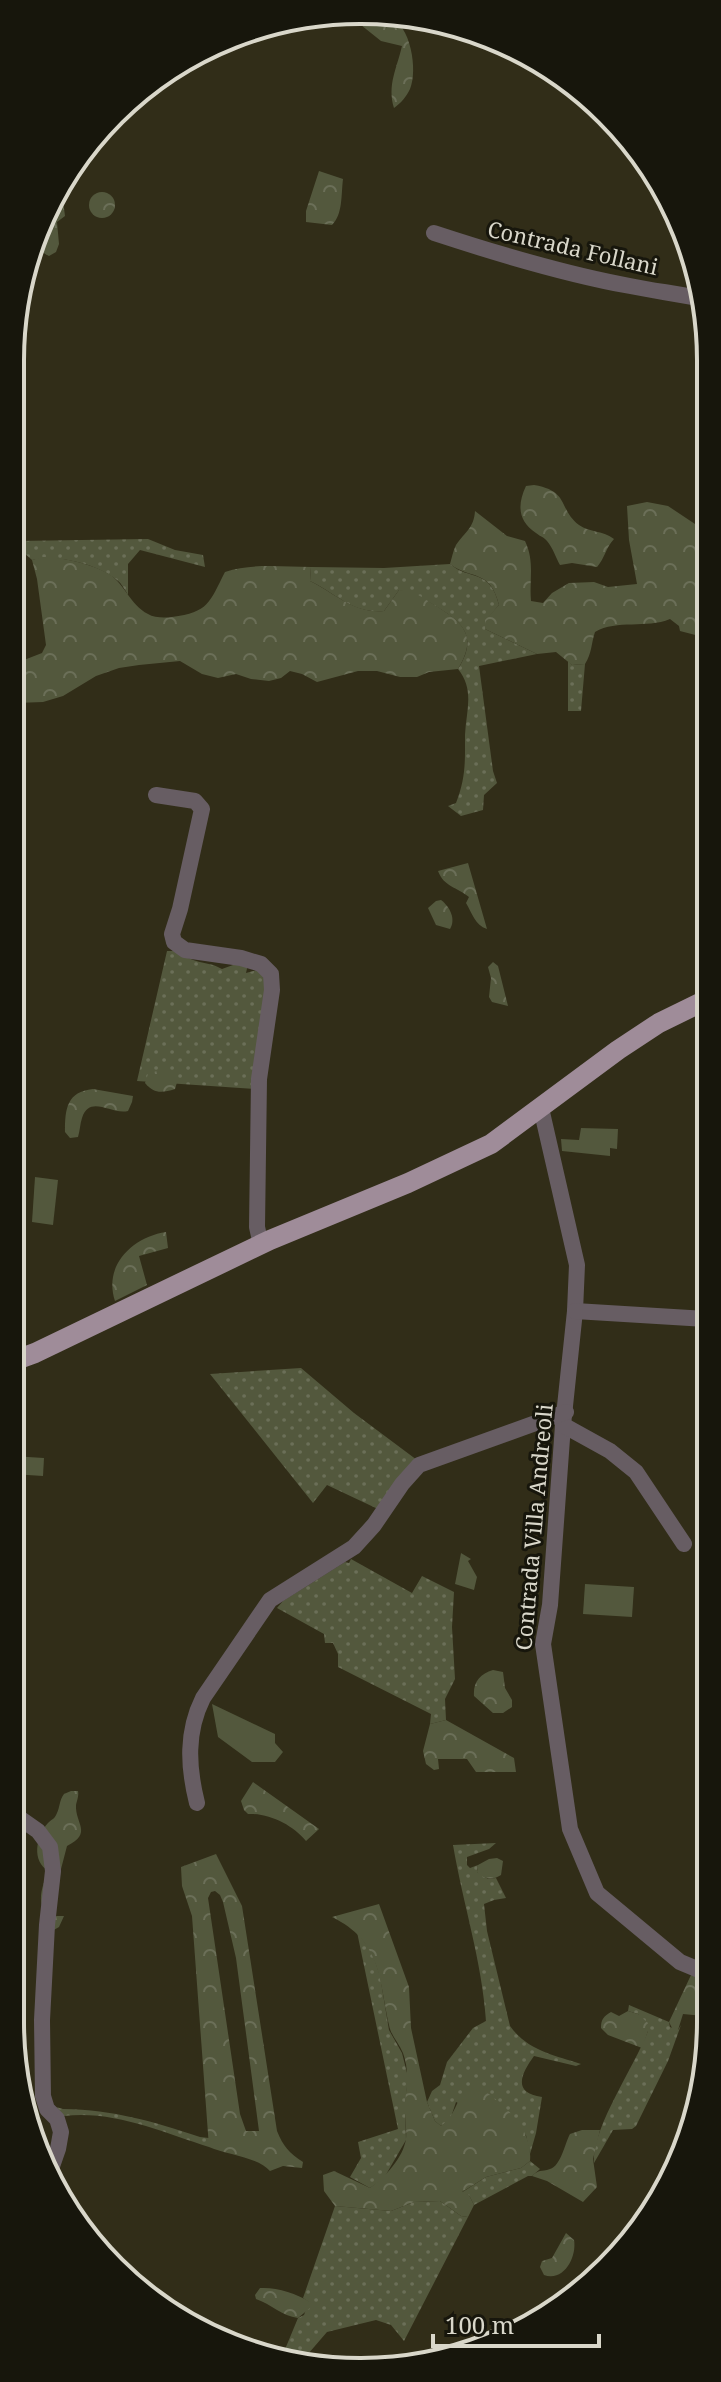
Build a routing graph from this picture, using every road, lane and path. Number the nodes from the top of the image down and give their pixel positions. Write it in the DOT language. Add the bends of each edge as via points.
graph roads {
  1 [pos="434,233"];
  2 [pos="691,297"];
  3 [pos="156,795"];
  4 [pos="697,1004"];
  5 [pos="541,1108"];
  6 [pos="261,1245"];
  7 [pos="575,1311"];
  8 [pos="697,1318"];
  9 [pos="24,1356"];
  10 [pos="564,1418"];
  11 [pos="684,1544"];
  12 [pos="197,1803"];
  13 [pos="24,1821"];
  14 [pos="697,1969"];
  15 [pos="54,2160"];
  1 -- 2 [label="street, Contrada Follani" via="514,259"];
  3 -- 6 [label="street" via="195,801 202,809 174,942 185,950 261,964 271,974 259,1079"];
  4 -- 5 [label="main road" via="618,1050"];
  5 -- 6 [label="main road" via="491,1144"];
  5 -- 7 [label="street, Contrada Villa Andreoli" via="577,1265"];
  6 -- 9 [label="main road"];
  7 -- 8 [label="street"];
  7 -- 10 [label="street, Contrada Villa Andreoli"];
  10 -- 11 [label="street" via="636,1472"];
  10 -- 12 [label="street" via="419,1465 354,1547 270,1600 195,1714 190,1763"];
  10 -- 14 [label="street, Contrada Villa Andreoli" via="543,1644 570,1829 597,1893 680,1962"];
  13 -- 15 [label="street" via="50,1847 53,1871 42,2020 43,2096 61,2132"];
}
